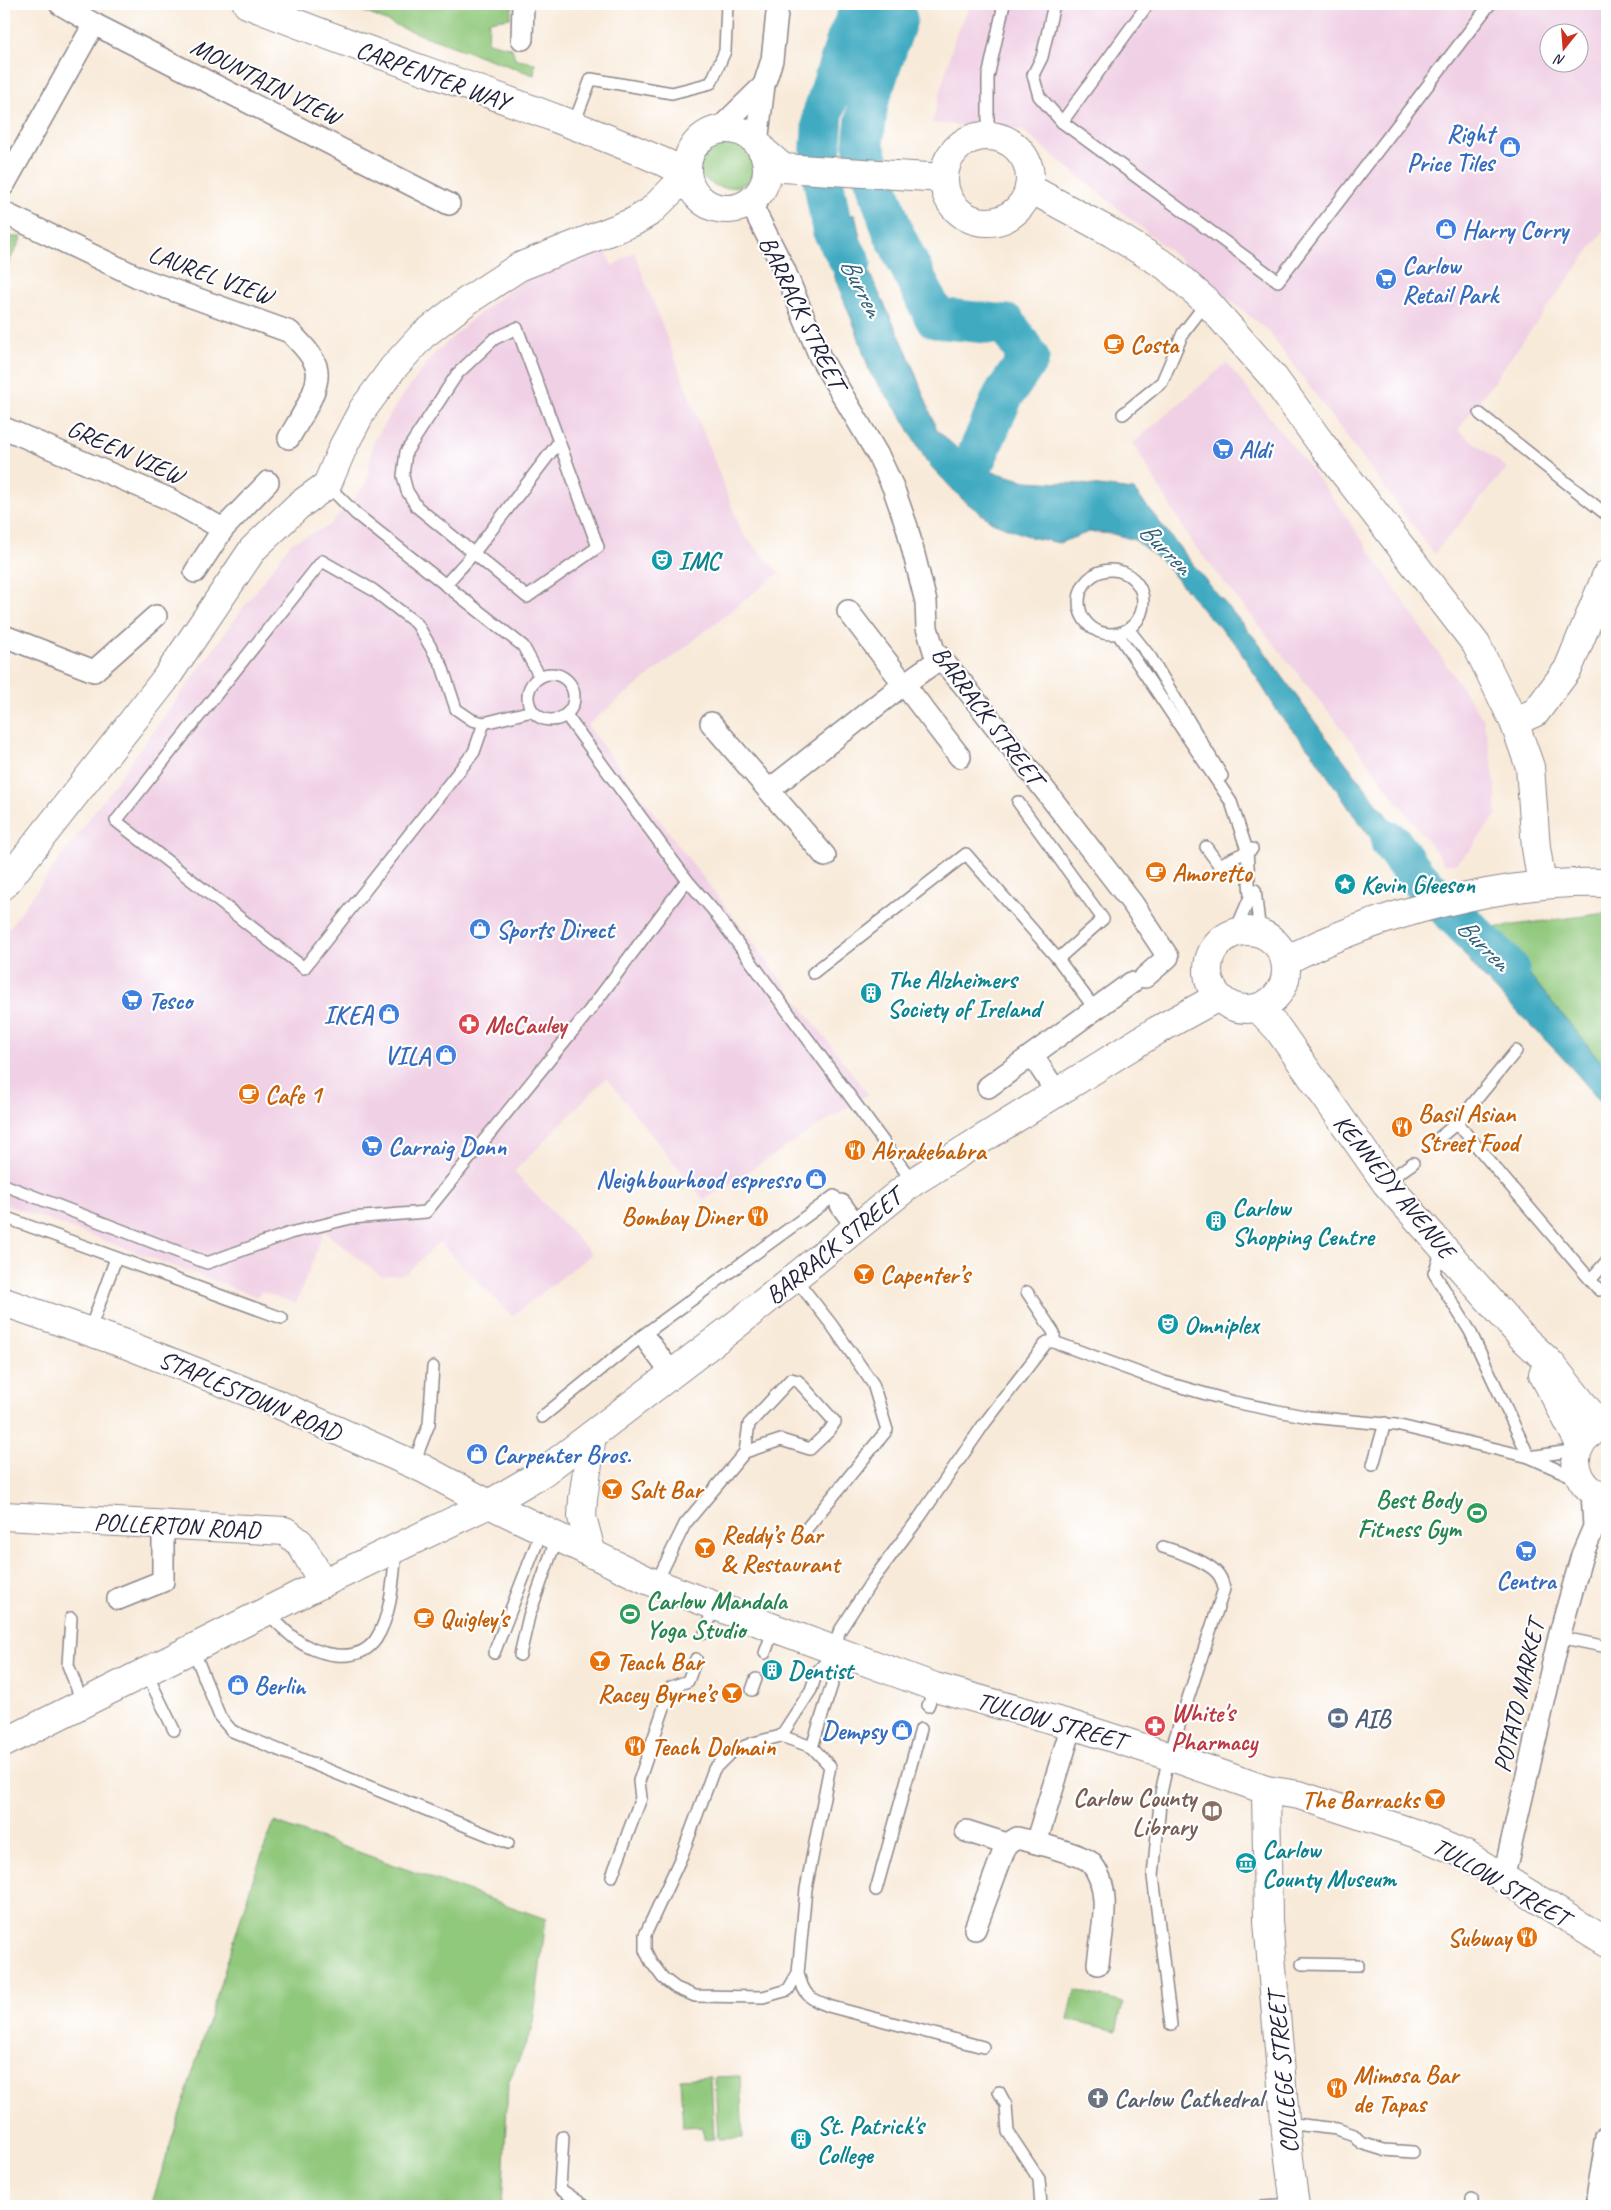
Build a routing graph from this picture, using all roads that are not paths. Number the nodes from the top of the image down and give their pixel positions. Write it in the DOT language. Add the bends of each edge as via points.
graph roads {
  1 [pos="60,4"];
  2 [pos="247,4"];
  3 [pos="523,4"];
  4 [pos="727,4"];
  5 [pos="778,4"];
  6 [pos="1004,4"];
  7 [pos="1054,4"];
  8 [pos="1148,4"];
  9 [pos="1490,4"];
  10 [pos="94,24"];
  11 [pos="522,39"];
  12 [pos="764,85"];
  13 [pos="1062,122"];
  14 [pos="573,126"];
  15 [pos="719,129"];
  16 [pos="988,136"];
  17 [pos="620,142"];
  18 [pos="694,145"];
  19 [pos="760,146"];
  20 [pos="687,173"];
  21 [pos="934,178"];
  22 [pos="4,185"];
  23 [pos="766,185"];
  24 [pos="1029,188"];
  25 [pos="449,204"];
  26 [pos="712,207"];
  27 [pos="650,212"];
  28 [pos="4,213"];
  29 [pos="1207,302"];
  30 [pos="1123,414"];
  31 [pos="1480,414"];
  32 [pos="4,428"];
  33 [pos="289,438"];
  34 [pos="558,443"];
  35 [pos="268,482"];
  36 [pos="328,485"];
  37 [pos="1607,515"];
  38 [pos="223,528"];
  39 [pos="473,554"];
  40 [pos="195,572"];
  41 [pos="445,585"];
  42 [pos="1604,591"];
  43 [pos="848,611"];
  44 [pos="156,616"];
  45 [pos="1123,632"];
  46 [pos="4,636"];
  47 [pos="940,658"];
  48 [pos="540,677"];
  49 [pos="904,684"];
  50 [pos="532,711"];
  51 [pos="566,715"];
  52 [pos="1514,722"];
  53 [pos="484,723"];
  54 [pos="711,723"];
  55 [pos="960,757"];
  56 [pos="769,790"];
  57 [pos="1018,802"];
  58 [pos="1206,847"];
  59 [pos="1250,850"];
  60 [pos="825,856"];
  61 [pos="687,880"];
  62 [pos="1607,883"];
  63 [pos="4,885"];
  64 [pos="1542,885"];
  65 [pos="1264,942"];
  66 [pos="1058,959"];
  67 [pos="813,972"];
  68 [pos="1214,989"];
  69 [pos="1268,1001"];
  70 [pos="1094,1008"];
  71 [pos="1516,1051"];
  72 [pos="1032,1055"];
  73 [pos="988,1087"];
  74 [pos="1057,1093"];
  75 [pos="1457,1123"];
  76 [pos="1440,1138"];
  77 [pos="1413,1163"];
  78 [pos="913,1182"];
  79 [pos="1386,1183"];
  80 [pos="4,1185"];
  81 [pos="848,1215"];
  82 [pos="4,1217"];
  83 [pos="1443,1248"];
  84 [pos="116,1258"];
  85 [pos="1607,1261"];
  86 [pos="794,1277"];
  87 [pos="1590,1279"];
  88 [pos="1600,1290"];
  89 [pos="1028,1292"];
  90 [pos="4,1302"];
  91 [pos="282,1318"];
  92 [pos="89,1332"];
  93 [pos="1521,1336"];
  94 [pos="646,1340"];
  95 [pos="1054,1342"];
  96 [pos="433,1367"];
  97 [pos="672,1374"];
  98 [pos="542,1417"];
  99 [pos="1385,1423"];
  100 [pos="1605,1428"];
  101 [pos="592,1435"];
  102 [pos="1579,1447"];
  103 [pos="745,1452"];
  104 [pos="1529,1457"];
  105 [pos="1372,1464"];
  106 [pos="413,1465"];
  107 [pos="1597,1494"];
  108 [pos="490,1504"];
  109 [pos="4,1516"];
  110 [pos="163,1524"];
  111 [pos="802,1533"];
  112 [pos="550,1534"];
  113 [pos="1163,1546"];
  114 [pos="396,1548"];
  115 [pos="592,1554"];
  116 [pos="656,1583"];
  117 [pos="323,1584"];
  118 [pos="118,1599"];
  119 [pos="714,1606"];
  120 [pos="266,1612"];
  121 [pos="71,1618"];
  122 [pos="705,1633"];
  123 [pos="1559,1637"];
  124 [pos="1607,1647"];
  125 [pos="193,1649"];
  126 [pos="835,1652"];
  127 [pos="494,1653"];
  128 [pos="520,1655"];
  129 [pos="696,1659"];
  130 [pos="146,1672"];
  131 [pos="83,1704"];
  132 [pos="1072,1725"];
  133 [pos="921,1729"];
  134 [pos="174,1730"];
  135 [pos="781,1736"];
  136 [pos="4,1743"];
  137 [pos="812,1747"];
  138 [pos="1169,1756"];
  139 [pos="1266,1790"];
  140 [pos="966,1830"];
  141 [pos="508,1843"];
  142 [pos="1036,1843"];
  143 [pos="1007,1844"];
  144 [pos="612,1876"];
  145 [pos="1503,1879"];
  146 [pos="876,1890"];
  147 [pos="975,1928"];
  148 [pos="1607,1942"];
  149 [pos="1098,1964"];
  150 [pos="1302,1964"];
  151 [pos="1358,1965"];
  152 [pos="798,1973"];
  153 [pos="1171,2025"];
  154 [pos="983,2047"];
  155 [pos="999,2092"];
  156 [pos="1285,2123"];
  157 [pos="563,2137"];
  158 [pos="1607,2137"];
  159 [pos="1413,2152"];
  160 [pos="1295,2205"];
  161 [pos="585,2206"];
  162 [pos="1042,2206"];
  163 [pos="1263,2206"];
  164 [pos="1596,2206"];
  1 -- 10 [label="street, MOUNTAIN VIEW"];
  2 -- 14 [label="main road, CARPENTER WAY" via="320,34"];
  3 -- 11 [label="street"];
  4 -- 14 [label="lane" via="725,51 711,83 672,93 591,79"];
  5 -- 12 [label="street" via="772,60"];
  6 -- 16 [label="lane" via="988,77"];
  7 -- 13 [label="lane" via="1042,57 1033,75 1039,96"];
  8 -- 13 [label="lane"];
  9 -- 13 [label="lane" via="1278,281"];
  10 -- 22 [label="street"];
  10 -- 25 [label="street, MOUNTAIN VIEW"];
  12 -- 15 [label="street"];
  12 -- 19 [label="street"];
  14 -- 17 [label="main road, CARPENTER WAY"];
  15 -- 18 [label="main road" via="708,133"];
  15 -- 19 [label="main road" via="744,132"];
  16 -- 21 [label="main road" via="963,144"];
  16 -- 24 [label="main road" via="1012,144 1021,153 1028,170"];
  17 -- 18 [label="main road, CARPENTER WAY"];
  17 -- 20 [label="main road, CARPENTER WAY"];
  18 -- 20 [label="main road"];
  19 -- 23 [label="main road" via="767,165"];
  20 -- 26 [label="main road" via="692,190"];
  20 -- 27 [label="main road"];
  21 -- 23 [label="main road"];
  21 -- 24 [label="main road" via="962,214 989,222 1015,212"];
  23 -- 26 [label="main road" via="738,208"];
  23 -- 47 [label="street, BARRACK STREET" via="784,269 820,357 893,487 926,602 927,628 934,651"];
  24 -- 29 [label="main road" via="1166,266"];
  26 -- 27 [label="main road"];
  27 -- 36 [label="main road" via="633,222 519,267 467,300 422,336 393,368 363,410 342,447"];
  28 -- 33 [label="street, LAUREL VIEW" via="142,279 290,332 308,351 317,367 317,384"];
  29 -- 30 [label="lane" via="1182,334 1162,382"];
  29 -- 52 [label="main road" via="1274,378 1476,644"];
  31 -- 37 [label="lane"];
  32 -- 38 [label="street, GREEN VIEW" via="169,499"];
  34 -- 39 [label="lane"];
  34 -- 39 [label="lane" via="598,547 527,597"];
  34 -- 39 [label="lane" via="517,328 494,339 457,374 406,452 402,476 417,507"];
  35 -- 38 [label="street"];
  36 -- 41 [label="lane" via="356,514"];
  36 -- 63 [label="main road" via="298,506 253,550 164,680"];
  38 -- 40 [label="street"];
  39 -- 41 [label="lane"];
  41 -- 48 [label="lane" via="523,646"];
  42 -- 52 [label="main road" via="1568,669 1536,712"];
  43 -- 49 [label="street"];
  44 -- 46 [label="street" via="94,671"];
  45 -- 45 [label="lane" via="1107,634 1096,631 1081,614 1080,592 1094,574 1105,570 1127,573 1142,590 1142,612 1137,622"];
  45 -- 59 [label="lane" via="1151,658 1237,800"];
  47 -- 49 [label="street"];
  47 -- 70 [label="street, BARRACK STREET" via="1133,904 1168,957"];
  48 -- 50 [label="lane" via="529,689"];
  48 -- 51 [label="lane" via="556,675 570,684 574,700"];
  49 -- 55 [label="street"];
  49 -- 56 [label="street"];
  50 -- 51 [label="lane" via="539,718 549,720"];
  50 -- 53 [label="lane"];
  51 -- 61 [label="lane"];
  52 -- 64 [label="main road" via="1530,767"];
  53 -- 53 [label="lane" via="472,720 456,709 442,666 417,624 373,590 322,561 116,821 304,968 474,752"];
  54 -- 56 [label="street"];
  56 -- 60 [label="street"];
  57 -- 66 [label="lane" via="1103,919"];
  58 -- 59 [label="lane" via="1219,865"];
  59 -- 65 [label="lane"];
  59 -- 65 [label="lane" via="1250,897"];
  61 -- 78 [label="lane" via="713,910"];
  61 -- 80 [label="lane" via="589,1011 426,1212 351,1218 290,1233 207,1263"];
  62 -- 64 [label="main road"];
  64 -- 65 [label="main road" via="1480,894 1401,915 1309,949"];
  65 -- 68 [label="main road" via="1224,938 1215,946 1207,969"];
  65 -- 69 [label="main road" via="1286,973 1283,984"];
  66 -- 67 [label="lane" via="966,854"];
  66 -- 70 [label="lane"];
  68 -- 69 [label="main road" via="1237,1008"];
  68 -- 74 [label="main road, BARRACK STREET" via="1192,1011"];
  69 -- 79 [label="main road, KENNEDY AVENUE" via="1278,1029"];
  70 -- 72 [label="street"];
  71 -- 75 [label="lane"];
  72 -- 73 [label="street"];
  72 -- 74 [label="street"];
  74 -- 78 [label="main road, BARRACK STREET"];
  75 -- 76 [label="lane"];
  75 -- 87 [label="lane"];
  77 -- 79 [label="lane"];
  78 -- 81 [label="main road, BARRACK STREET"];
  79 -- 83 [label="main road, KENNEDY AVENUE"];
  81 -- 86 [label="main road, BARRACK STREET"];
  81 -- 94 [label="lane" via="834,1196"];
  82 -- 84 [label="lane"];
  83 -- 93 [label="main road, KENNEDY AVENUE"];
  83 -- 104 [label="lane" via="1434,1273 1470,1331"];
  84 -- 91 [label="lane"];
  84 -- 92 [label="lane"];
  85 -- 87 [label="lane"];
  86 -- 97 [label="main road, BARRACK STREET"];
  86 -- 111 [label="lane" via="873,1384 887,1430"];
  87 -- 88 [label="lane"];
  89 -- 95 [label="lane" via="1054,1333"];
  90 -- 92 [label="main road, STAPLESTOWN ROAD"];
  92 -- 106 [label="main road, STAPLESTOWN ROAD" via="273,1402"];
  93 -- 100 [label="main road, KENNEDY AVENUE" via="1552,1364"];
  93 -- 102 [label="main road, KENNEDY AVENUE" via="1550,1385"];
  94 -- 97 [label="street"];
  94 -- 98 [label="lane"];
  95 -- 99 [label="lane" via="1164,1382 1234,1402 1309,1417"];
  95 -- 126 [label="lane" via="1047,1342 990,1416 872,1581 839,1632"];
  96 -- 106 [label="lane" via="429,1424"];
  97 -- 101 [label="main road, BARRACK STREET"];
  99 -- 104 [label="lane"];
  99 -- 105 [label="lane"];
  100 -- 102 [label="main road" via="1591,1433"];
  101 -- 108 [label="main road, BARRACK STREET" via="542,1473"];
  101 -- 115 [label="main road" via="582,1498 582,1517"];
  102 -- 104 [label="lane"];
  102 -- 107 [label="main road" via="1577,1472"];
  103 -- 103 [label="lane" via="749,1424 791,1379 798,1381 835,1422 810,1449 781,1440"];
  103 -- 116 [label="lane" via="685,1524"];
  104 -- 107 [label="lane"];
  106 -- 108 [label="main road, STAPLESTOWN ROAD"];
  107 -- 123 [label="street, POTATO MARKET" via="1594,1527 1582,1556"];
  108 -- 112 [label="main road, TULLOW STREET"];
  108 -- 114 [label="main road, BARRACK STREET"];
  109 -- 110 [label="main road, POLLERTON ROAD"];
  110 -- 117 [label="main road, POLLERTON ROAD" via="285,1531 300,1543"];
  110 -- 118 [label="street" via="163,1581"];
  112 -- 115 [label="main road, TULLOW STREET"];
  112 -- 127 [label="lane"];
  112 -- 128 [label="lane"];
  113 -- 138 [label="lane" via="1213,1569 1220,1575 1224,1589"];
  114 -- 117 [label="main road, BARRACK STREET"];
  114 -- 120 [label="lane" via="386,1616 376,1640 360,1652 343,1657 319,1652 295,1639"];
  115 -- 116 [label="main road, TULLOW STREET"];
  116 -- 119 [label="main road, TULLOW STREET"];
  117 -- 120 [label="main road, BARRACK STREET"];
  119 -- 122 [label="lane"];
  119 -- 126 [label="main road, TULLOW STREET" via="769,1641"];
  120 -- 125 [label="main road, BARRACK STREET"];
  121 -- 131 [label="lane" via="68,1665"];
  123 -- 124 [label="lane"];
  123 -- 145 [label="street, POTATO MARKET"];
  125 -- 130 [label="main road, BARRACK STREET"];
  125 -- 141 [label="lane" via="220,1717 232,1730"];
  126 -- 132 [label="main road, TULLOW STREET" via="931,1696"];
  126 -- 135 [label="lane" via="818,1672"];
  126 -- 137 [label="lane" via="834,1678"];
  129 -- 144 [label="lane" via="688,1681 671,1687 639,1781 641,1798"];
  130 -- 131 [label="main road, BARRACK STREET"];
  130 -- 134 [label="lane"];
  131 -- 136 [label="main road, BARRACK STREET"];
  132 -- 138 [label="main road, TULLOW STREET"];
  132 -- 142 [label="street"];
  133 -- 146 [label="lane"];
  135 -- 137 [label="lane"];
  135 -- 152 [label="lane" via="731,1752 714,1769 682,1855 645,1935 645,1950 663,1978 695,1996 763,1997 788,1990"];
  137 -- 152 [label="lane" via="830,1766 806,1890"];
  138 -- 139 [label="main road, TULLOW STREET"];
  138 -- 153 [label="lane" via="1161,1793 1154,1876"];
  139 -- 145 [label="main road, TULLOW STREET" via="1299,1795 1417,1834 1466,1855"];
  139 -- 156 [label="main road, COLLEGE STREET" via="1268,1922 1275,1965"];
  140 -- 143 [label="street"];
  142 -- 143 [label="street" via="1017,1838"];
  142 -- 149 [label="street" via="1089,1861 1100,1878 1104,1903"];
  143 -- 147 [label="street"];
  145 -- 148 [label="main road, TULLOW STREET"];
  150 -- 151 [label="lane"];
  152 -- 154 [label="lane" via="801,1987 809,1998"];
  155 -- 162 [label="lane" via="1006,2105 1008,2132 1039,2179"];
  156 -- 159 [label="lane" via="1337,2129 1354,2135 1361,2143 1384,2150"];
  156 -- 160 [label="main road, COLLEGE STREET"];
  157 -- 161 [label="lane" via="560,2189"];
  158 -- 164 [label="street"];
  160 -- 163 [label="lane"];
}
